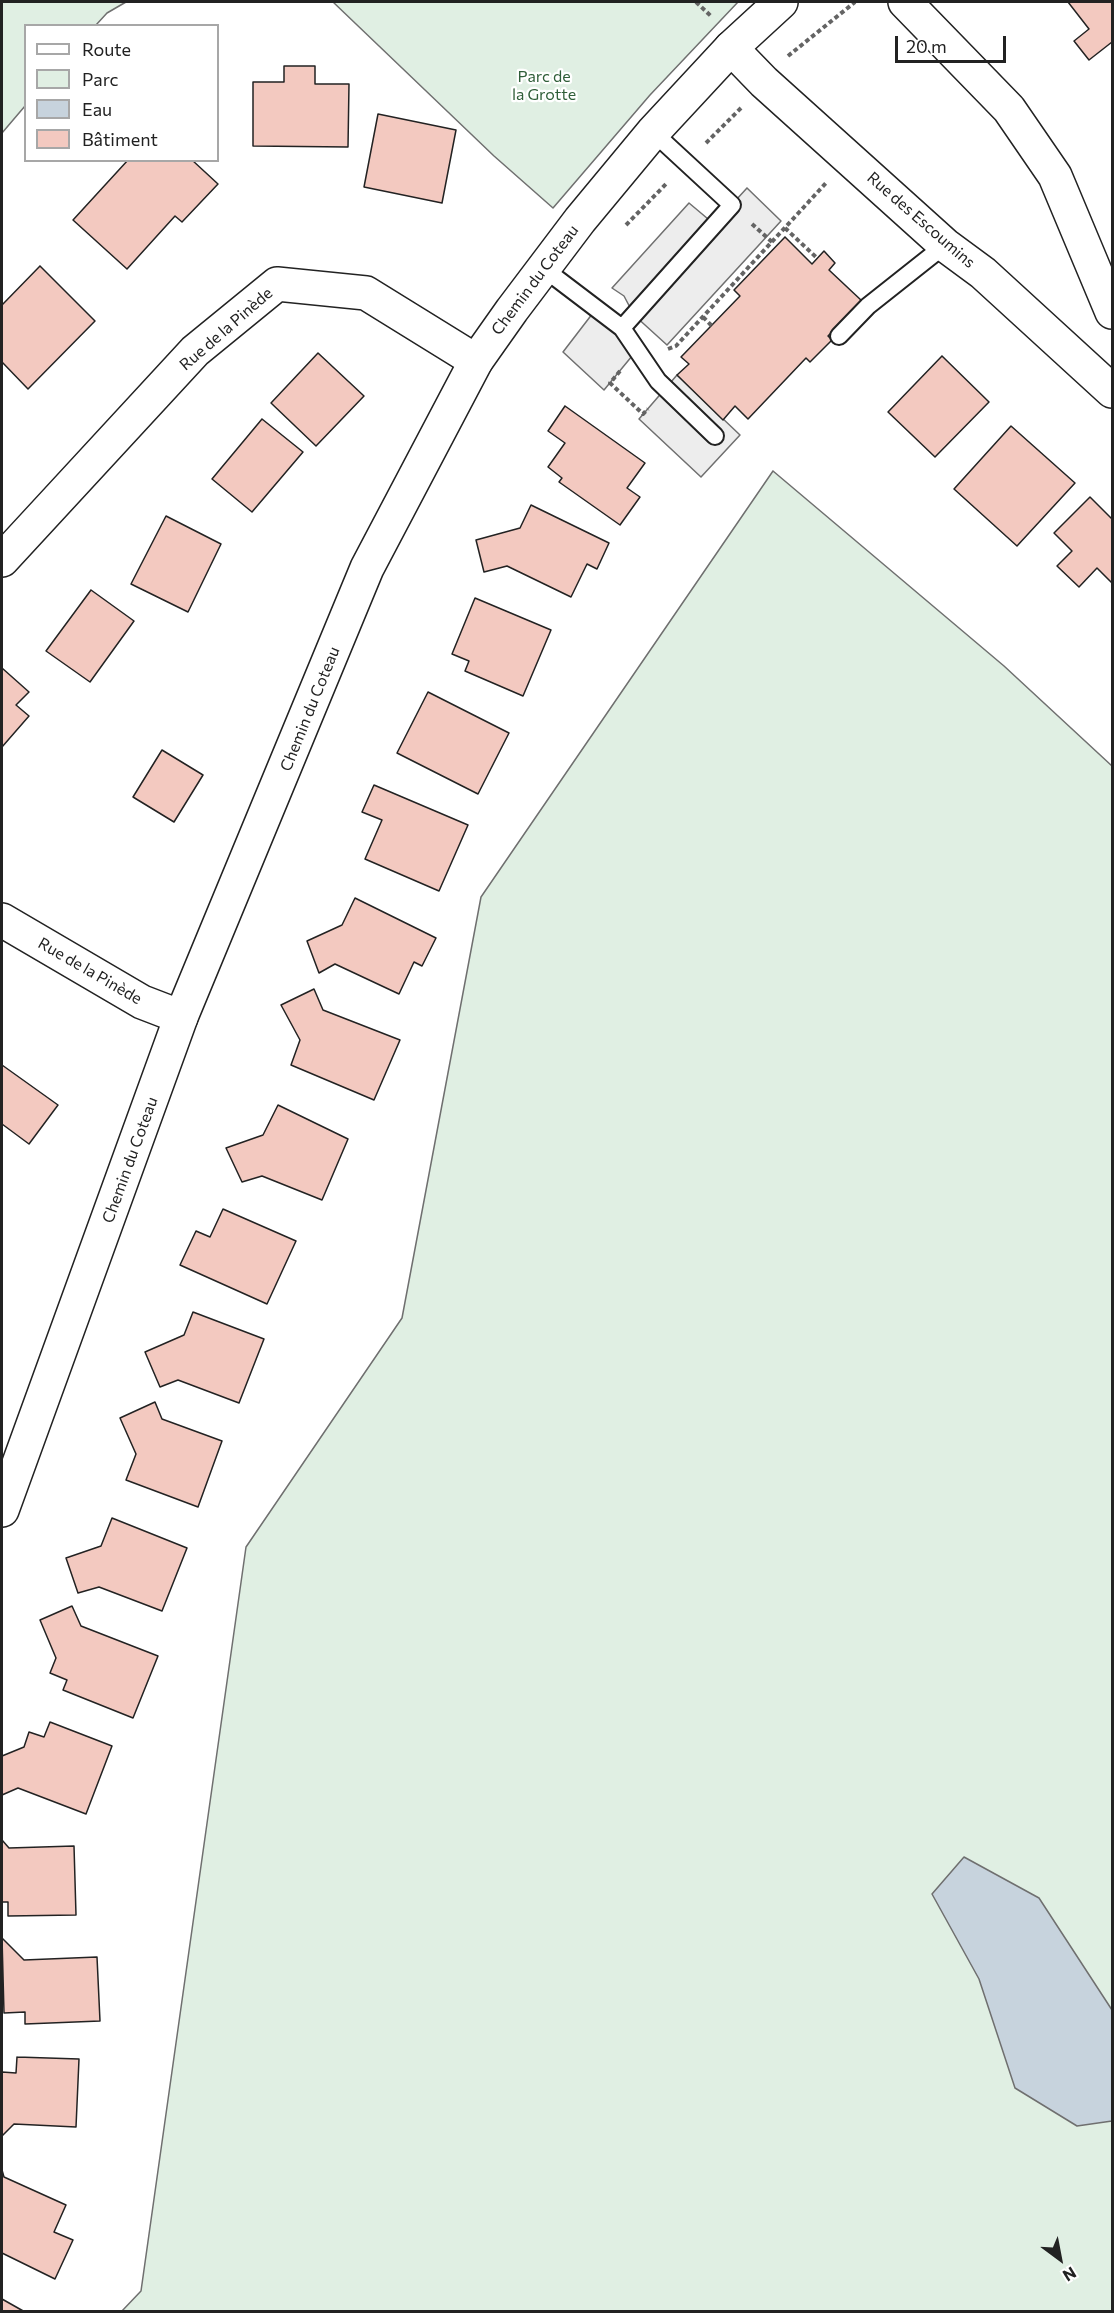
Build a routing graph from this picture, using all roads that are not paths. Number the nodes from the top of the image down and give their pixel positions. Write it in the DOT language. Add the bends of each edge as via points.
graph roads {
  1 [pos="781,2"];
  2 [pos="905,2"];
  3 [pos="724,35"];
  4 [pos="653,132"];
  5 [pos="945,245"];
  6 [pos="543,268"];
  7 [pos="1113,312"];
  8 [pos="622,328"];
  9 [pos="839,336"];
  10 [pos="476,361"];
  11 [pos="1113,391"];
  12 [pos="715,436"];
  13 [pos="2,560"];
  14 [pos="2,920"];
  15 [pos="181,1017"];
  16 [pos="3,1502"];
  1 -- 3 [label="street, Chemin du Coteau"];
  2 -- 7 [label="street" via="1009,109 1055,176"];
  3 -- 4 [label="street, Chemin du Coteau"];
  3 -- 5 [label="street, Rue des Escoumins" via="764,82"];
  4 -- 6 [label="street, Chemin du Coteau"];
  4 -- 8 [label="lane" via="732,205"];
  5 -- 9 [label="lane" via="868,306"];
  5 -- 11 [label="street, Rue des Escoumins" via="983,273"];
  6 -- 8 [label="lane"];
  6 -- 10 [label="street, Chemin du Coteau"];
  8 -- 12 [label="lane" via="658,381"];
  10 -- 13 [label="street, Rue de la Pinède" via="366,293 277,284 195,351"];
  10 -- 15 [label="street, Chemin du Coteau" via="367,568"];
  14 -- 15 [label="street, Rue de la Pinède" via="142,1002"];
  15 -- 16 [label="street, Chemin du Coteau"];
}
